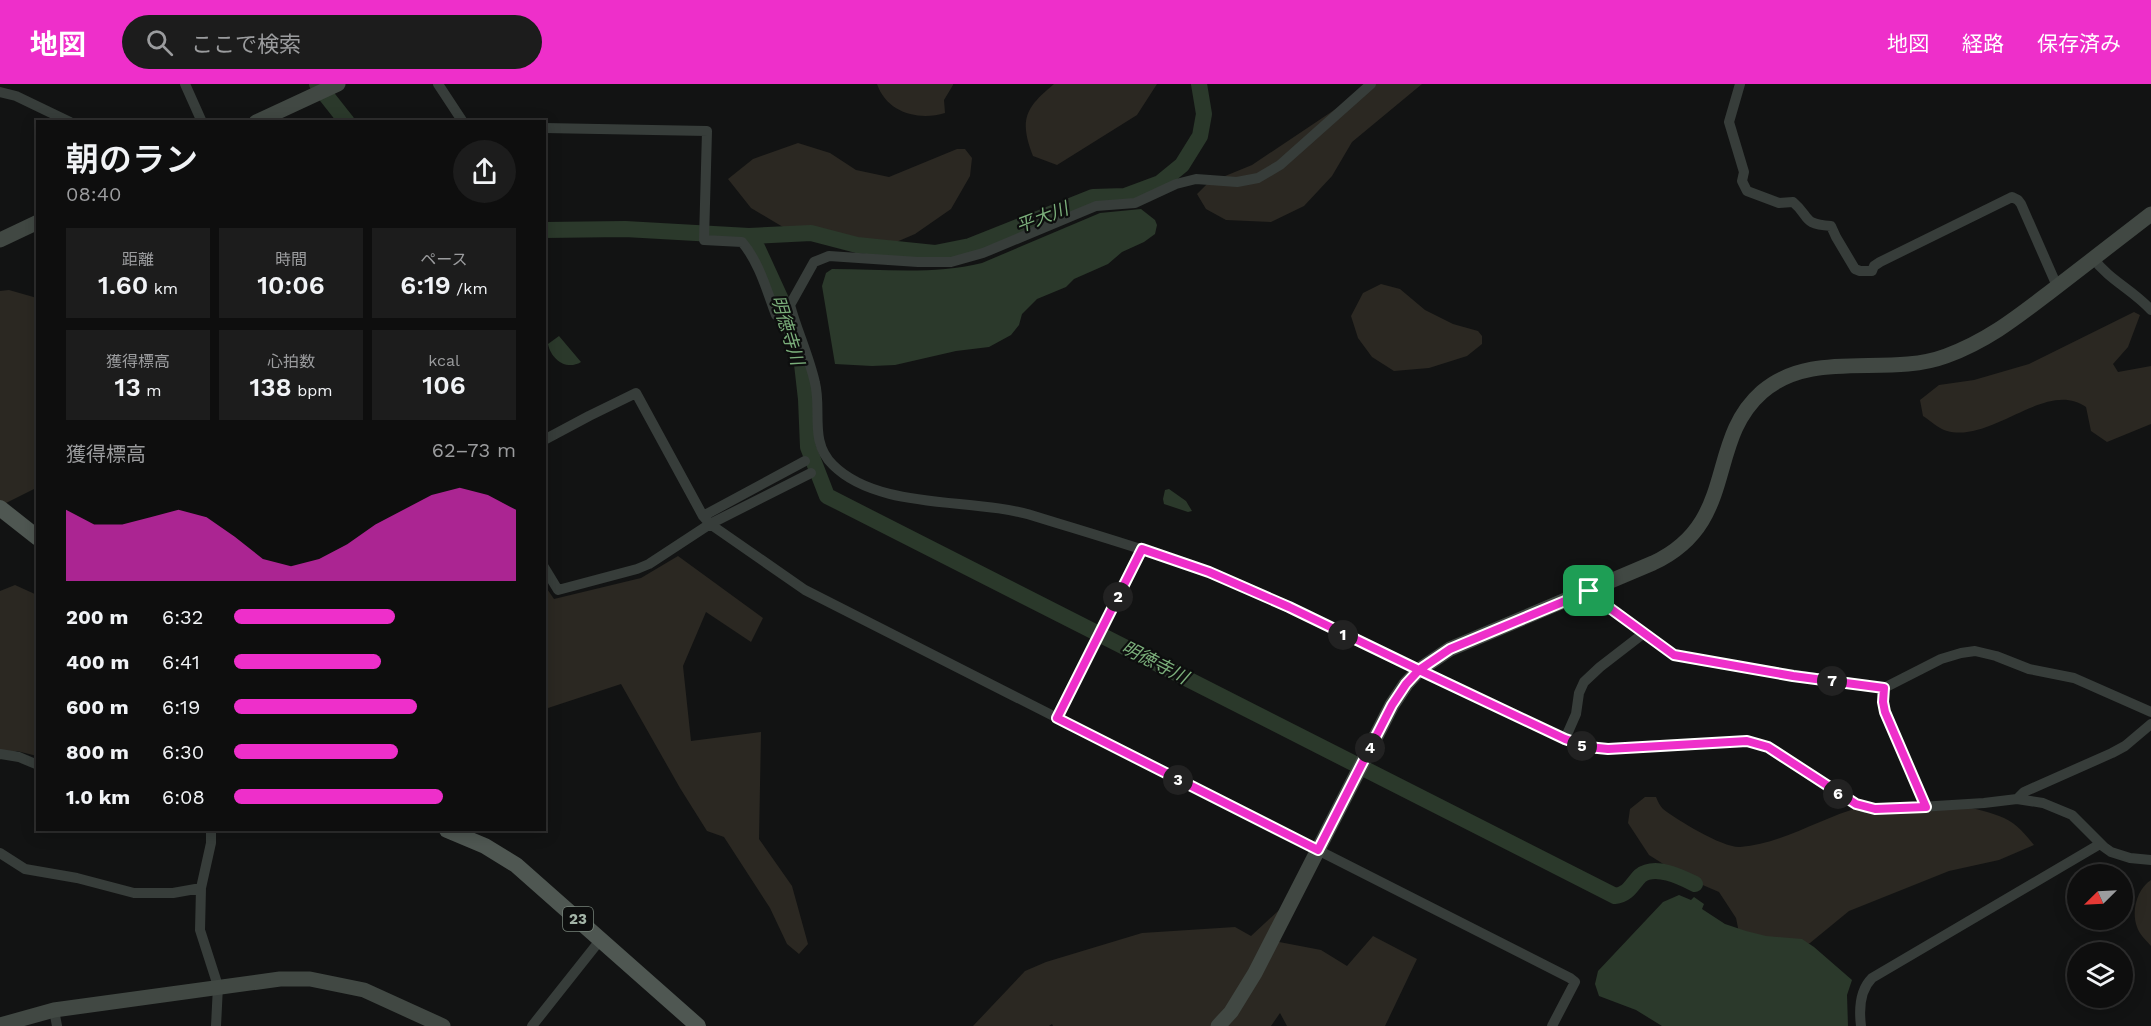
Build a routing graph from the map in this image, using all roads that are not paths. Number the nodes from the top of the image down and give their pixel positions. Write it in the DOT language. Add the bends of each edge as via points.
graph roads {
  1 [pos="185,84"];
  2 [pos="438,84"];
  3 [pos="1371,84"];
  4 [pos="1740,84"];
  5 [pos="327,89"];
  6 [pos="0,92"];
  7 [pos="66,120"];
  8 [pos="200,120"];
  9 [pos="260,120"];
  10 [pos="462,120"];
  11 [pos="546,128"];
  12 [pos="2151,214"];
  13 [pos="36,223"];
  14 [pos="0,240"];
  15 [pos="2093,258"];
  16 [pos="2057,286"];
  17 [pos="789,305"];
  18 [pos="2151,310"];
  19 [pos="546,439"];
  20 [pos="805,461"];
  21 [pos="811,473"];
  22 [pos="0,508"];
  23 [pos="706,520"];
  24 [pos="36,536"];
  25 [pos="1142,549"];
  26 [pos="546,571"];
  27 [pos="1589,591"];
  28 [pos="1644,633"];
  29 [pos="1419,670"];
  30 [pos="1884,688"];
  31 [pos="2151,712"];
  32 [pos="1057,718"];
  33 [pos="2151,724"];
  34 [pos="1565,739"];
  35 [pos="0,754"];
  36 [pos="36,764"];
  37 [pos="2017,799"];
  38 [pos="1926,807"];
  39 [pos="211,831"];
  40 [pos="449,831"];
  41 [pos="2100,844"];
  42 [pos="1318,850"];
  43 [pos="0,853"];
  44 [pos="2151,860"];
  45 [pos="201,888"];
  46 [pos="601,939"];
  47 [pos="218,986"];
  48 [pos="54,1010"];
  49 [pos="0,1025"];
  50 [pos="57,1026"];
  51 [pos="216,1026"];
  52 [pos="443,1026"];
  53 [pos="532,1026"];
  54 [pos="698,1026"];
  55 [pos="1218,1026"];
  56 [pos="1552,1026"];
  57 [pos="1861,1026"];
  1 -- 8 [label="street"];
  2 -- 10 [label="street"];
  3 -- 17 [label="street" via="1280,165 1258,178 1237,182 1196,179 1176,184 1135,203 1096,206 983,253 951,262 829,256 809,268"];
  4 -- 16 [label="street" via="1729,122 1747,191 1779,203 1793,202 1805,219 1831,226 1856,269 1872,271 1880,262 2012,197 2021,204"];
  5 -- 9 [label="street"];
  6 -- 7 [label="street"];
  11 -- 17 [label="street" via="707,131 704,240 742,242 777,315"];
  12 -- 15 [label="street"];
  13 -- 14 [label="street"];
  15 -- 16 [label="street"];
  15 -- 18 [label="street" via="2109,277"];
  16 -- 27 [label="street" via="1988,337 1943,357 1902,365 1814,369 1771,385 1737,425 1716,493 1694,533 1665,558"];
  17 -- 25 [label="street" via="816,386 817,430 822,449 848,477 878,492 1027,513"];
  19 -- 23 [label="street" via="636,393"];
  20 -- 23 [label="street"];
  21 -- 23 [label="street"];
  22 -- 24 [label="main road"];
  23 -- 26 [label="street" via="649,564 561,590 555,588"];
  23 -- 32 [label="street" via="805,590"];
  25 -- 29 [label="street" via="1219,576"];
  25 -- 32 [label="street"];
  27 -- 28 [label="street"];
  27 -- 29 [label="street" via="1450,649"];
  28 -- 30 [label="street" via="1674,655"];
  28 -- 34 [label="street" via="1584,682"];
  29 -- 34 [label="street"];
  29 -- 42 [label="street" via="1392,705"];
  30 -- 31 [label="street" via="1941,659 1975,651 2029,669 2074,678"];
  30 -- 38 [label="street" via="1885,712"];
  32 -- 42 [label="street"];
  33 -- 37 [label="street" via="2112,753 2024,792"];
  34 -- 38 [label="street" via="1608,749 1747,741 1768,747 1856,804 1875,809"];
  35 -- 36 [label="street"];
  37 -- 38 [label="street"];
  37 -- 41 [label="street" via="2043,803 2072,815"];
  39 -- 45 [label="street"];
  40 -- 46 [label="main road, 23" via="516,865"];
  41 -- 44 [label="street" via="2119,855"];
  41 -- 57 [label="street" via="1872,978 1860,1002"];
  42 -- 55 [label="street" via="1246,990"];
  42 -- 56 [label="street" via="1575,982"];
  43 -- 45 [label="street" via="24,868 134,893"];
  45 -- 47 [label="street" via="200,930"];
  46 -- 53 [label="street"];
  46 -- 54 [label="main road, 23"];
  47 -- 48 [label="street"];
  47 -- 51 [label="street"];
  47 -- 52 [label="street" via="310,979 364,990"];
  48 -- 49 [label="street"];
  48 -- 50 [label="street"];
}
